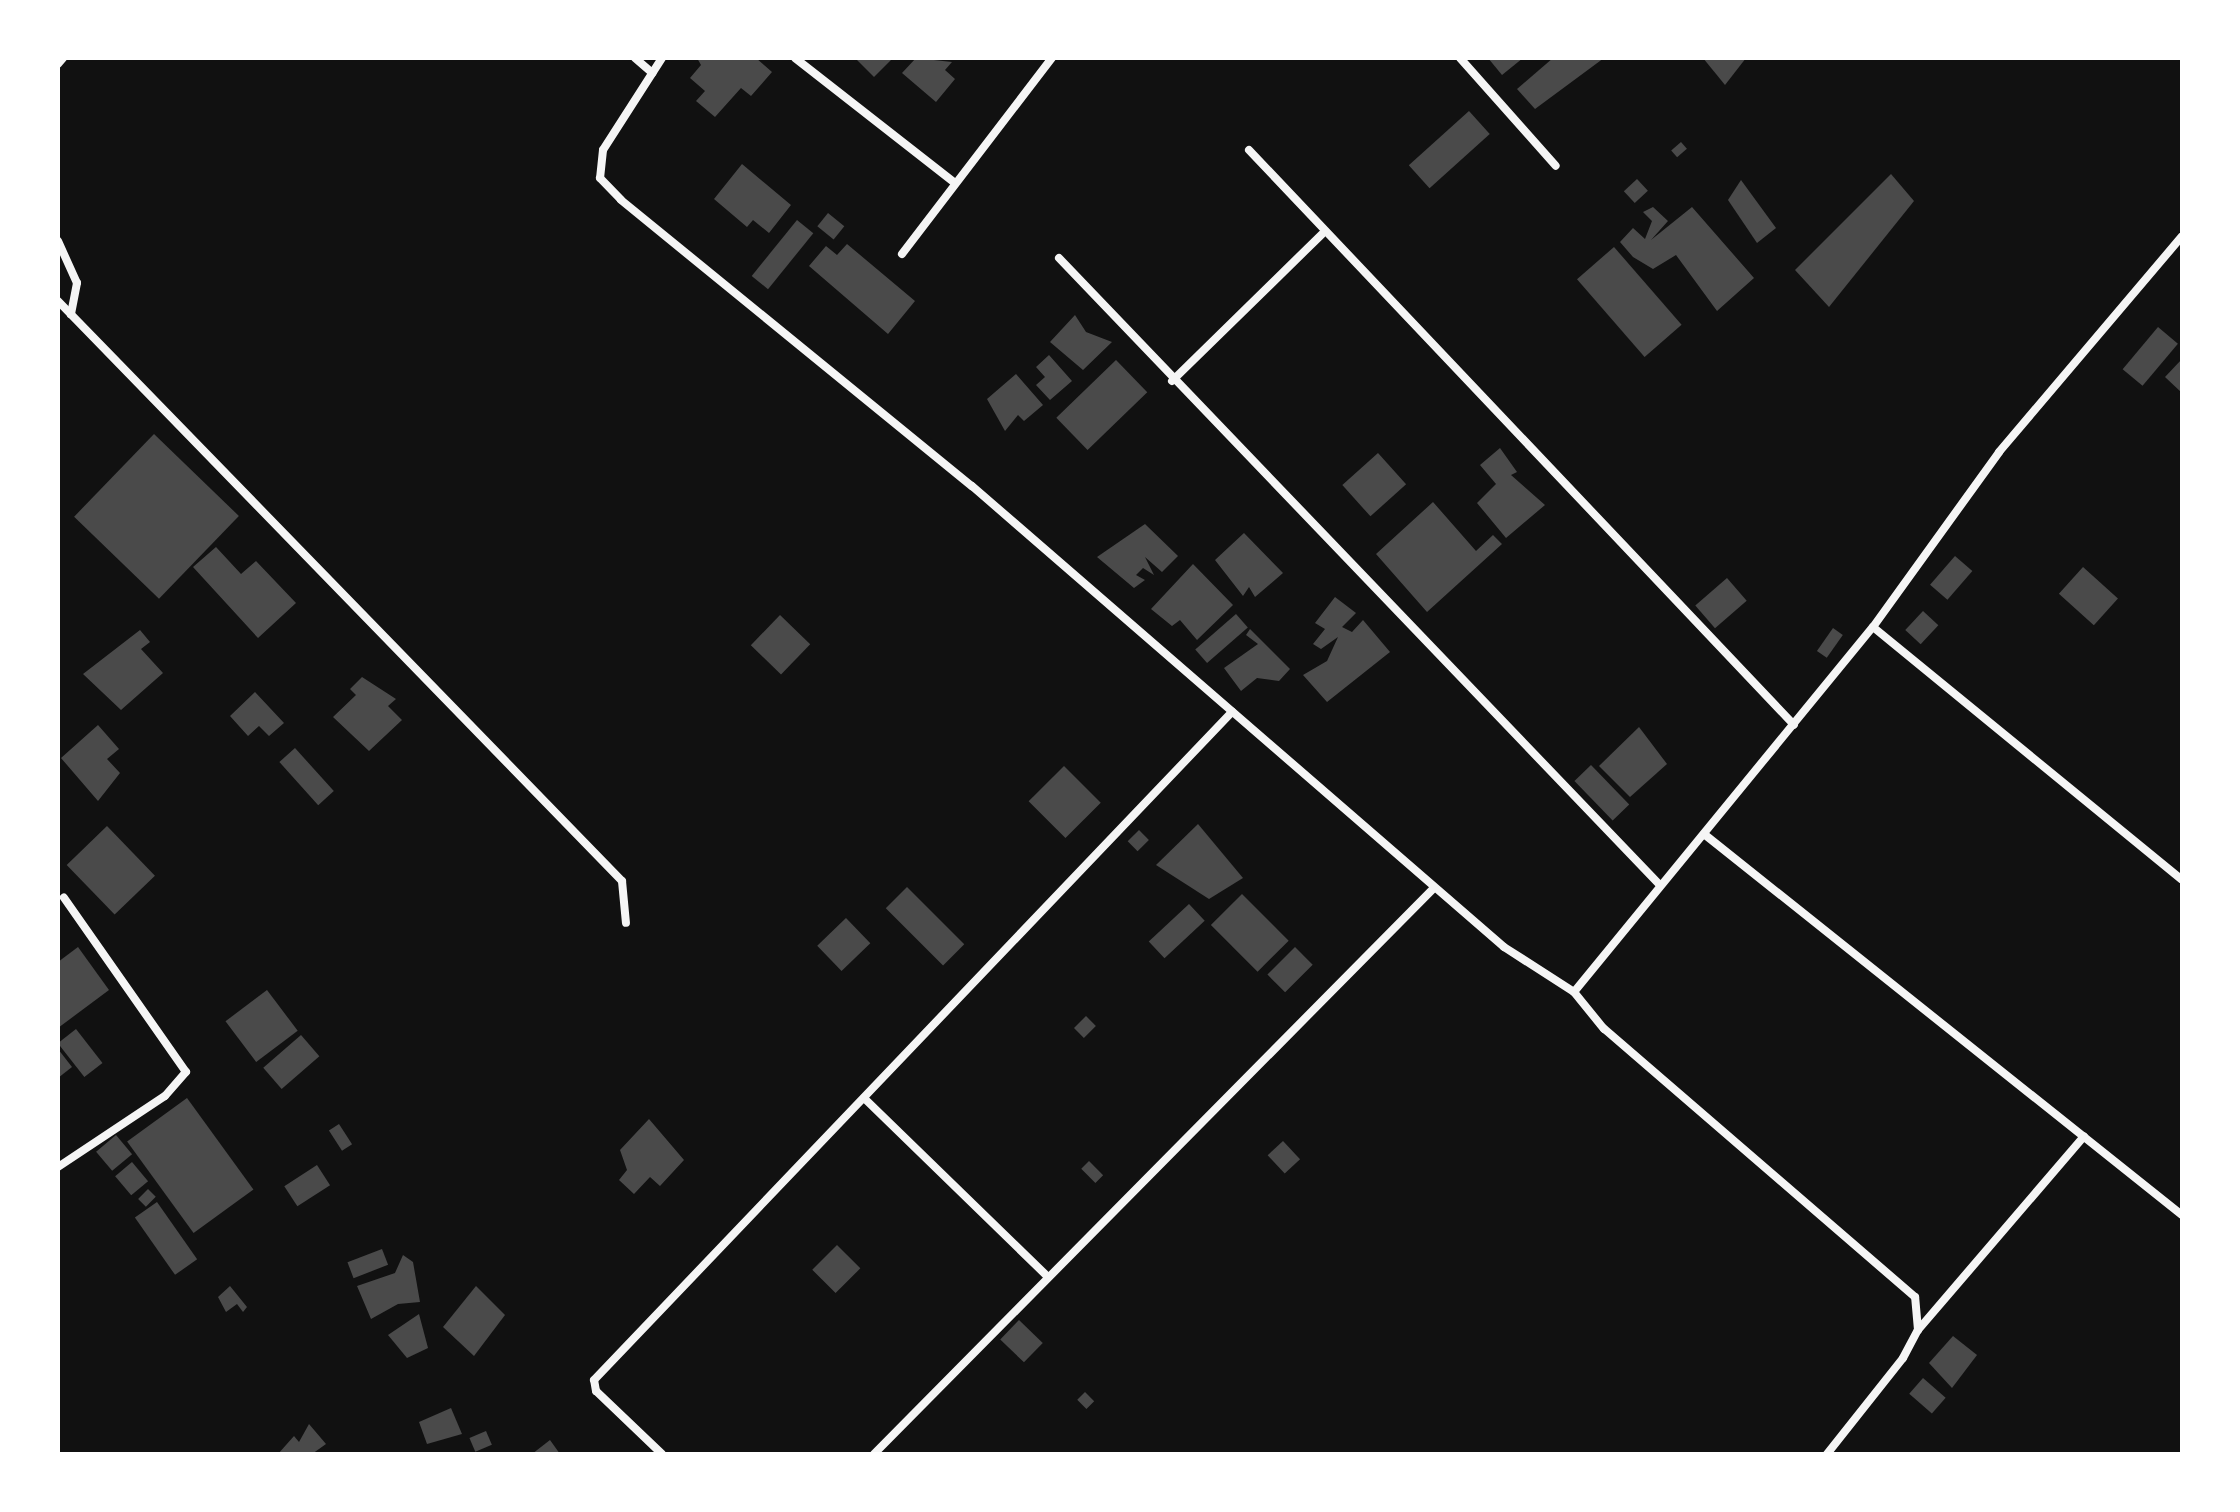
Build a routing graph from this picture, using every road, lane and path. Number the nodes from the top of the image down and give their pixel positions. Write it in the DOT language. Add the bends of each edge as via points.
graph roads {
  1 [pos="63,58"];
  2 [pos="635,58"];
  3 [pos="662,58"];
  4 [pos="795,58"];
  5 [pos="1052,58"];
  6 [pos="1460,58"];
  7 [pos="58,64"];
  8 [pos="652,73"];
  9 [pos="1249,150"];
  10 [pos="1556,166"];
  11 [pos="955,183"];
  12 [pos="1322,234"];
  13 [pos="2182,236"];
  14 [pos="58,241"];
  15 [pos="902,254"];
  16 [pos="1059,258"];
  17 [pos="58,301"];
  18 [pos="71,314"];
  19 [pos="1172,381"];
  20 [pos="1873,627"];
  21 [pos="1232,712"];
  22 [pos="1794,725"];
  23 [pos="1704,834"];
  24 [pos="2182,880"];
  25 [pos="1658,883"];
  26 [pos="1434,888"];
  27 [pos="64,898"];
  28 [pos="626,923"];
  29 [pos="1574,992"];
  30 [pos="864,1098"];
  31 [pos="2084,1136"];
  32 [pos="58,1167"];
  33 [pos="2182,1215"];
  34 [pos="1046,1275"];
  35 [pos="1918,1330"];
  36 [pos="662,1454"];
  37 [pos="874,1454"];
  38 [pos="1827,1454"];
  1 -- 7 [label="street"];
  2 -- 8 [label="street"];
  3 -- 8 [label="street"];
  4 -- 11 [label="street"];
  5 -- 11 [label="street"];
  6 -- 10 [label="street"];
  8 -- 21 [label="street" via="603,150 600,178"];
  9 -- 12 [label="street"];
  11 -- 15 [label="street"];
  12 -- 19 [label="street"];
  12 -- 22 [label="street"];
  13 -- 20 [label="street" via="1999,452"];
  14 -- 18 [label="street" via="77,283"];
  16 -- 19 [label="street"];
  17 -- 18 [label="street"];
  18 -- 28 [label="street" via="622,881"];
  19 -- 25 [label="street"];
  20 -- 22 [label="street"];
  20 -- 24 [label="street"];
  21 -- 26 [label="street"];
  21 -- 30 [label="street"];
  22 -- 23 [label="street"];
  23 -- 25 [label="street"];
  23 -- 31 [label="street"];
  25 -- 29 [label="street"];
  26 -- 29 [label="street" via="1504,947"];
  26 -- 34 [label="street"];
  27 -- 32 [label="street" via="186,1072 165,1096"];
  29 -- 35 [label="street" via="1604,1029 1854,1237 1915,1297"];
  30 -- 34 [label="street"];
  30 -- 36 [label="street" via="594,1380 596,1391"];
  31 -- 33 [label="street"];
  31 -- 35 [label="street"];
  34 -- 37 [label="street"];
  35 -- 38 [label="street" via="1882,1393"];
}
